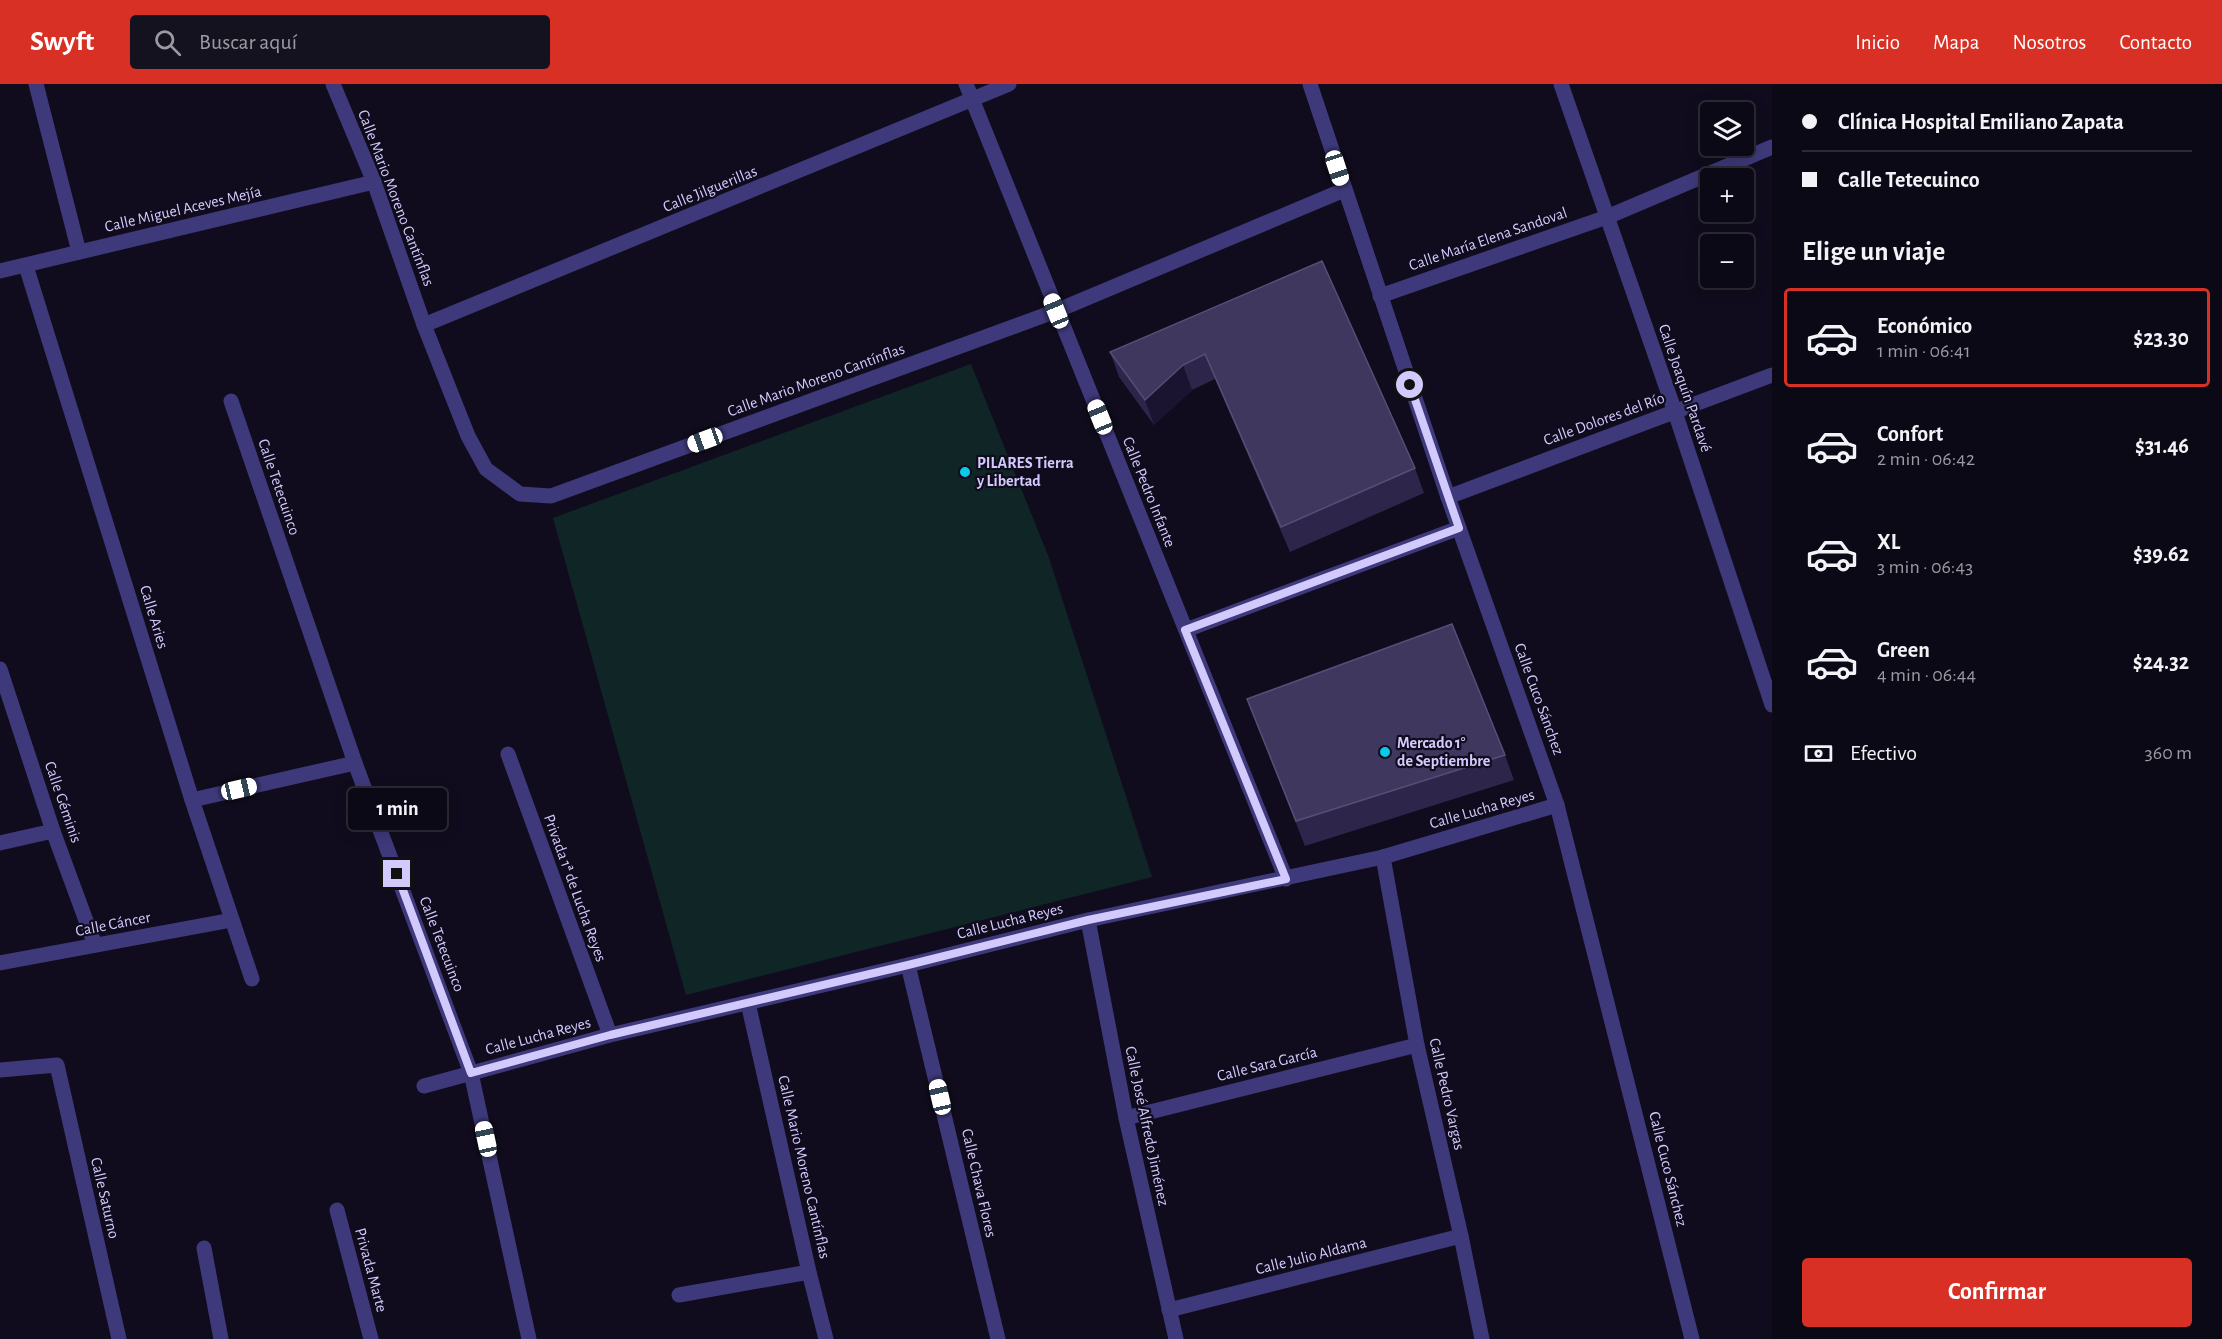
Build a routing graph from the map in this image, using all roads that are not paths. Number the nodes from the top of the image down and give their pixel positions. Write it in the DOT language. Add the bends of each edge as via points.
graph roads {
  1 [pos="36,84"];
  2 [pos="333,84"];
  3 [pos="966,84"];
  4 [pos="1009,84"];
  5 [pos="1310,84"];
  6 [pos="1561,84"];
  7 [pos="972,101"];
  8 [pos="1772,147"];
  9 [pos="374,182"];
  10 [pos="1344,189"];
  11 [pos="1607,217"];
  12 [pos="79,252"];
  13 [pos="26,266"];
  14 [pos="0,271"];
  15 [pos="1380,296"];
  16 [pos="1056,311"];
  17 [pos="424,325"];
  18 [pos="1772,375"];
  19 [pos="231,401"];
  20 [pos="1675,412"];
  21 [pos="1448,497"];
  22 [pos="1459,528"];
  23 [pos="1185,630"];
  24 [pos="1,675"];
  25 [pos="1772,705"];
  26 [pos="508,754"];
  27 [pos="355,763"];
  28 [pos="192,800"];
  29 [pos="1557,805"];
  30 [pos="53,831"];
  31 [pos="0,843"];
  32 [pos="1383,857"];
  33 [pos="1286,879"];
  34 [pos="232,920"];
  35 [pos="1088,920"];
  36 [pos="95,945"];
  37 [pos="0,963"];
  38 [pos="908,965"];
  39 [pos="252,979"];
  40 [pos="748,1003"];
  41 [pos="610,1035"];
  42 [pos="1417,1045"];
  43 [pos="0,1070"];
  44 [pos="471,1073"];
  45 [pos="424,1086"];
  46 [pos="1126,1118"];
  47 [pos="337,1210"];
  48 [pos="1461,1236"];
  49 [pos="204,1248"];
  50 [pos="809,1272"];
  51 [pos="679,1295"];
  52 [pos="1169,1310"];
  53 [pos="119,1339"];
  54 [pos="221,1339"];
  55 [pos="371,1339"];
  56 [pos="529,1339"];
  57 [pos="826,1339"];
  58 [pos="998,1339"];
  59 [pos="1176,1339"];
  60 [pos="1482,1339"];
  61 [pos="1692,1339"];
  1 -- 12 [label="street"];
  2 -- 9 [label="street, Calle Mario Moreno Cantínflas"];
  3 -- 7 [label="street, Calle Pedro Infante"];
  4 -- 7 [label="street, Calle Jilguerillas"];
  5 -- 10 [label="street, Calle Cuco Sánchez"];
  6 -- 11 [label="street, Calle Joaquín Pardavé"];
  7 -- 16 [label="street, Calle Pedro Infante"];
  7 -- 17 [label="street, Calle Jilguerillas"];
  8 -- 11 [label="street, Calle María Elena Sandoval"];
  9 -- 12 [label="street, Calle Miguel Aceves Mejía"];
  9 -- 17 [label="street, Calle Mario Moreno Cantínflas"];
  10 -- 15 [label="street, Calle Cuco Sánchez"];
  10 -- 16 [label="street, Calle Mario Moreno Cantínflas"];
  11 -- 15 [label="street, Calle María Elena Sandoval"];
  11 -- 20 [label="street, Calle Joaquín Pardavé"];
  12 -- 13 [label="street, Calle Miguel Aceves Mejía"];
  13 -- 14 [label="street, Calle Miguel Aceves Mejía"];
  13 -- 28 [label="street, Calle Aries"];
  15 -- 21 [label="street, Calle Cuco Sánchez"];
  16 -- 17 [label="street, Calle Mario Moreno Cantínflas" via="551,496 520,494 486,469 468,436"];
  16 -- 23 [label="street, Calle Pedro Infante"];
  18 -- 20 [label="street, Calle Dolores del Río"];
  19 -- 27 [label="street, Calle Tetecuinco"];
  20 -- 21 [label="street, Calle Dolores del Río"];
  20 -- 25 [label="street, Calle Joaquín Pardavé"];
  21 -- 22 [label="street, Calle Cuco Sánchez"];
  22 -- 23 [label="street"];
  22 -- 29 [label="street, Calle Cuco Sánchez"];
  23 -- 33 [label="street, Calle Pedro Infante"];
  24 -- 30 [label="street, Calle Géminis"];
  26 -- 41 [label="street, Privada 1ª de Lucha Reyes"];
  27 -- 28 [label="street"];
  27 -- 44 [label="street, Calle Tetecuinco"];
  28 -- 34 [label="street, Calle Aries"];
  29 -- 32 [label="street, Calle Lucha Reyes"];
  29 -- 61 [label="street, Calle Cuco Sánchez"];
  30 -- 31 [label="street"];
  30 -- 36 [label="street, Calle Géminis"];
  32 -- 33 [label="street, Calle Lucha Reyes"];
  32 -- 42 [label="street, Calle Pedro Vargas"];
  33 -- 35 [label="street, Calle Lucha Reyes"];
  34 -- 36 [label="street, Calle Cáncer"];
  34 -- 39 [label="street, Calle Aries"];
  35 -- 38 [label="street, Calle Lucha Reyes"];
  35 -- 46 [label="street, Calle José Alfredo Jiménez"];
  36 -- 37 [label="street, Calle Cáncer"];
  38 -- 40 [label="street, Calle Lucha Reyes"];
  38 -- 58 [label="street, Calle Chava Flores"];
  40 -- 41 [label="street, Calle Lucha Reyes"];
  40 -- 50 [label="street, Calle Mario Moreno Cantínflas"];
  41 -- 44 [label="street, Calle Lucha Reyes"];
  42 -- 46 [label="street, Calle Sara García"];
  42 -- 48 [label="street, Calle Pedro Vargas"];
  43 -- 53 [label="street, Calle Saturno" via="57,1065"];
  44 -- 45 [label="street, Calle Lucha Reyes"];
  44 -- 56 [label="street, Calle Tetecuinco"];
  46 -- 52 [label="street, Calle José Alfredo Jiménez"];
  47 -- 55 [label="street, Privada Marte"];
  48 -- 52 [label="street, Calle Julio Aldama"];
  48 -- 60 [label="street, Calle Pedro Vargas"];
  49 -- 54 [label="street"];
  50 -- 51 [label="street"];
  50 -- 57 [label="street, Calle Mario Moreno Cantínflas"];
  52 -- 59 [label="street, Calle José Alfredo Jiménez"];
}
